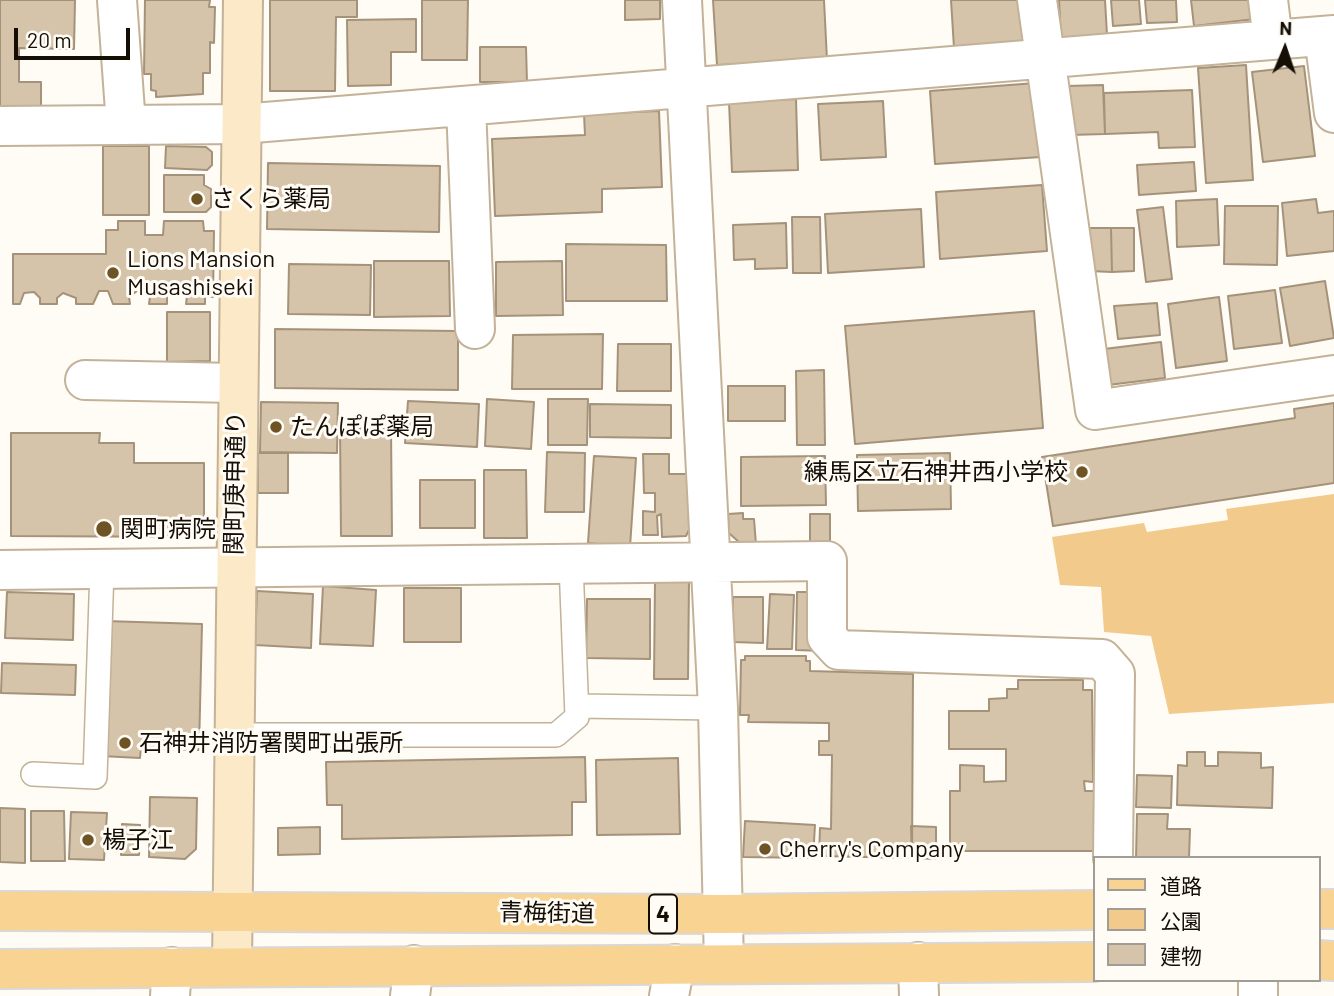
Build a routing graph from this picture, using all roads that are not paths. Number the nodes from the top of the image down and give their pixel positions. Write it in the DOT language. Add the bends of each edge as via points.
graph roads {
  1 [pos="117,0"];
  2 [pos="243,0"];
  3 [pos="682,0"];
  4 [pos="1037,0"];
  5 [pos="1268,0"];
  6 [pos="1329,36"];
  7 [pos="1273,40"];
  8 [pos="1045,60"];
  9 [pos="686,90"];
  10 [pos="466,106"];
  11 [pos="1334,113"];
  12 [pos="241,124"];
  13 [pos="127,125"];
  14 [pos="0,126"];
  15 [pos="475,329"];
  16 [pos="1334,375"];
  17 [pos="85,380"];
  18 [pos="237,383"];
  19 [pos="711,561"];
  20 [pos="571,564"];
  21 [pos="234,568"];
  22 [pos="102,569"];
  23 [pos="0,570"];
  24 [pos="577,706"];
  25 [pos="718,708"];
  26 [pos="233,735"];
  27 [pos="33,774"];
  28 [pos="1113,856"];
  29 [pos="232,909"];
  30 [pos="1092,910"];
  31 [pos="0,911"];
  32 [pos="723,915"];
  33 [pos="1092,962"];
  34 [pos="724,964"];
  35 [pos="232,966"];
  36 [pos="0,969"];
  37 [pos="919,979"];
  38 [pos="672,980"];
  39 [pos="171,981"];
  40 [pos="412,981"];
  1 -- 13 [label="street"];
  2 -- 12 [label="street, 関町庚申通り"];
  3 -- 9 [label="street"];
  4 -- 8 [label="street"];
  5 -- 7 [label="street"];
  6 -- 7 [label="street"];
  6 -- 11 [label="street"];
  7 -- 8 [label="street"];
  8 -- 9 [label="street"];
  8 -- 16 [label="street" via="1095,410"];
  9 -- 10 [label="street"];
  9 -- 19 [label="street"];
  10 -- 12 [label="street"];
  10 -- 15 [label="street"];
  12 -- 13 [label="street"];
  12 -- 18 [label="street, 関町庚申通り"];
  13 -- 14 [label="street"];
  17 -- 18 [label="street"];
  18 -- 21 [label="street, 関町庚申通り"];
  19 -- 20 [label="street"];
  19 -- 25 [label="street"];
  19 -- 28 [label="street" via="827,561 827,637 839,650 1102,659 1115,674"];
  20 -- 21 [label="street"];
  20 -- 24 [label="lane"];
  21 -- 22 [label="street"];
  21 -- 26 [label="street, 関町庚申通り"];
  22 -- 23 [label="street"];
  22 -- 27 [label="lane" via="95,777"];
  24 -- 25 [label="lane"];
  24 -- 26 [label="lane" via="577,718 556,735"];
  25 -- 32 [label="street"];
  26 -- 29 [label="street, 関町庚申通り"];
  29 -- 31 [label="main road, 青梅街道 / 4"];
  29 -- 32 [label="main road, 青梅街道 / 4"];
  29 -- 35 [label="street, 関町庚申通り"];
  30 -- 32 [label="main road, 青梅街道 / 4"];
  32 -- 34 [label="street"];
  33 -- 37 [label="main road, 青梅街道 / 4"];
  34 -- 37 [label="main road, 青梅街道 / 4"];
  34 -- 38 [label="main road, 青梅街道 / 4"];
  35 -- 39 [label="main road, 青梅街道 / 4"];
  35 -- 40 [label="main road, 青梅街道 / 4"];
  36 -- 39 [label="main road, 青梅街道 / 4"];
  38 -- 40 [label="main road, 青梅街道 / 4"];
}
